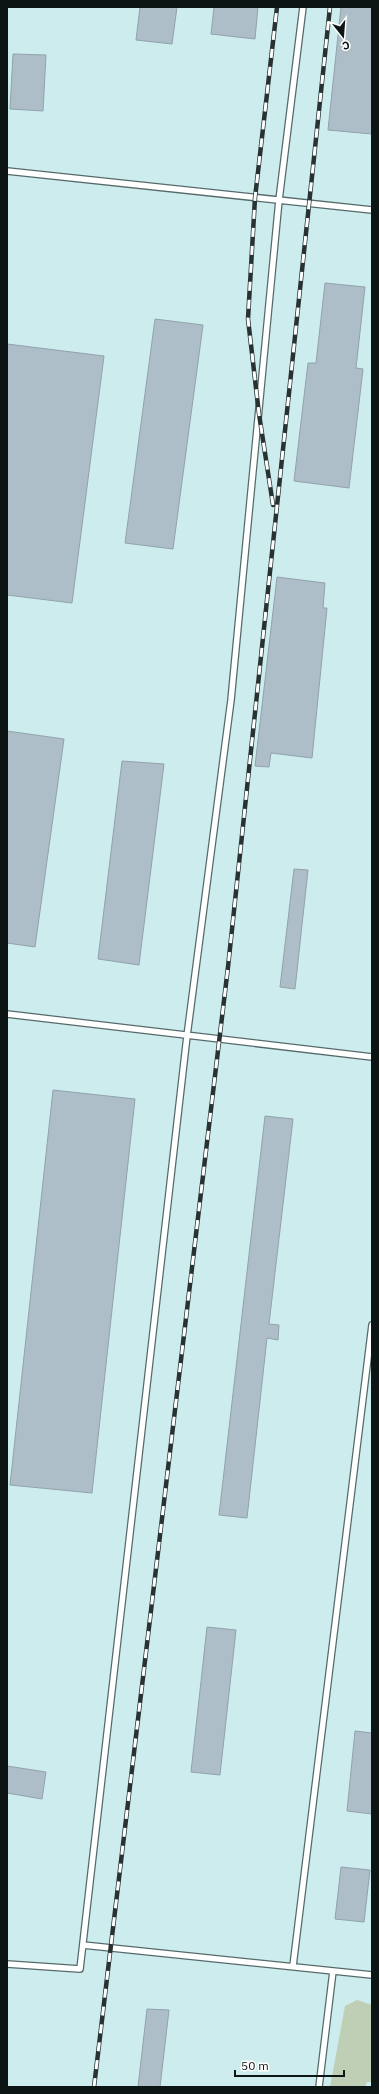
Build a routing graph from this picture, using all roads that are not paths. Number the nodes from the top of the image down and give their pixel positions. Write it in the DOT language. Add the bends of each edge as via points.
graph roads {
  1 [pos="303,7"];
  2 [pos="7,171"];
  3 [pos="280,200"];
  4 [pos="372,210"];
  5 [pos="7,1014"];
  6 [pos="187,1036"];
  7 [pos="372,1057"];
  8 [pos="372,1326"];
  9 [pos="83,1946"];
  10 [pos="7,1964"];
  11 [pos="293,1966"];
  12 [pos="333,1970"];
  13 [pos="372,1975"];
  14 [pos="320,2087"];
  1 -- 3 [label="lane"];
  2 -- 3 [label="lane"];
  3 -- 4 [label="lane"];
  3 -- 6 [label="lane" via="231,700"];
  5 -- 6 [label="lane"];
  6 -- 7 [label="lane"];
  6 -- 9 [label="lane"];
  8 -- 11 [label="lane"];
  9 -- 10 [label="lane" via="80,1969"];
  9 -- 11 [label="lane"];
  11 -- 12 [label="lane"];
  12 -- 13 [label="lane"];
  12 -- 14 [label="lane"];
}
